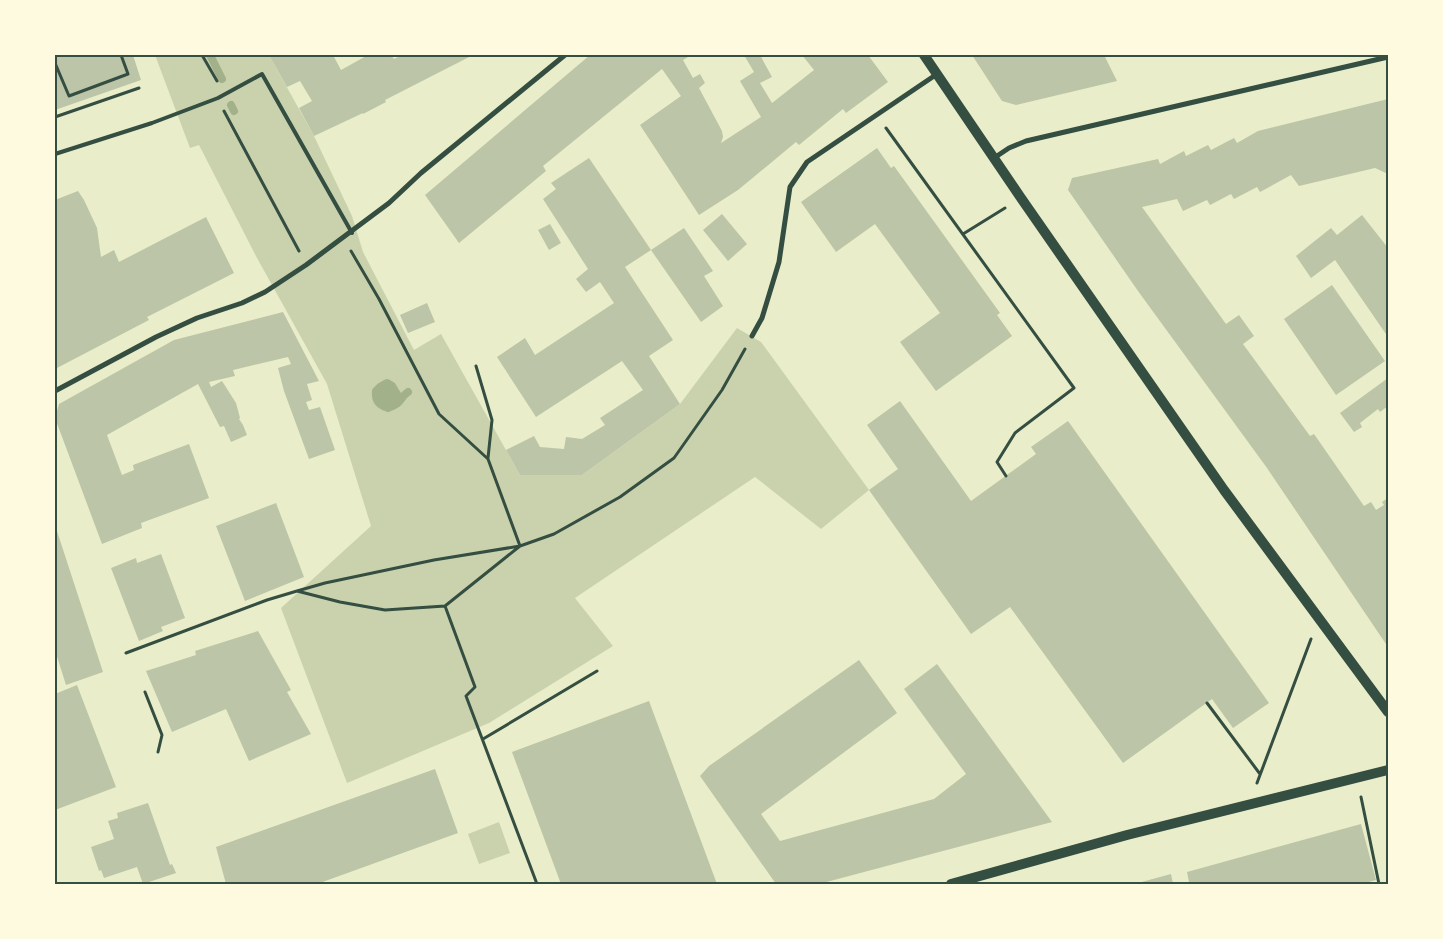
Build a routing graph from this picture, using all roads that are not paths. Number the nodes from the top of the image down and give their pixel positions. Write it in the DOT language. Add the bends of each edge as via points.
graph roads {
  1 [pos="924,55"];
  2 [pos="562,56"];
  3 [pos="1388,57"];
  4 [pos="937,74"];
  5 [pos="55,154"];
  6 [pos="994,158"];
  7 [pos="352,233"];
  8 [pos="752,336"];
  9 [pos="55,390"];
  10 [pos="1388,712"];
  11 [pos="1388,770"];
  12 [pos="951,884"];
  1 -- 4 [label="main road"];
  2 -- 7 [label="street"];
  3 -- 6 [label="street" via="1026,141"];
  4 -- 6 [label="main road"];
  4 -- 8 [label="street" via="807,162 790,187 779,262 762,318"];
  5 -- 7 [label="lane" via="218,98 262,74"];
  6 -- 10 [label="main road" via="1224,490"];
  7 -- 9 [label="street" via="265,292 156,337"];
  11 -- 12 [label="main road" via="1127,834"];
}
